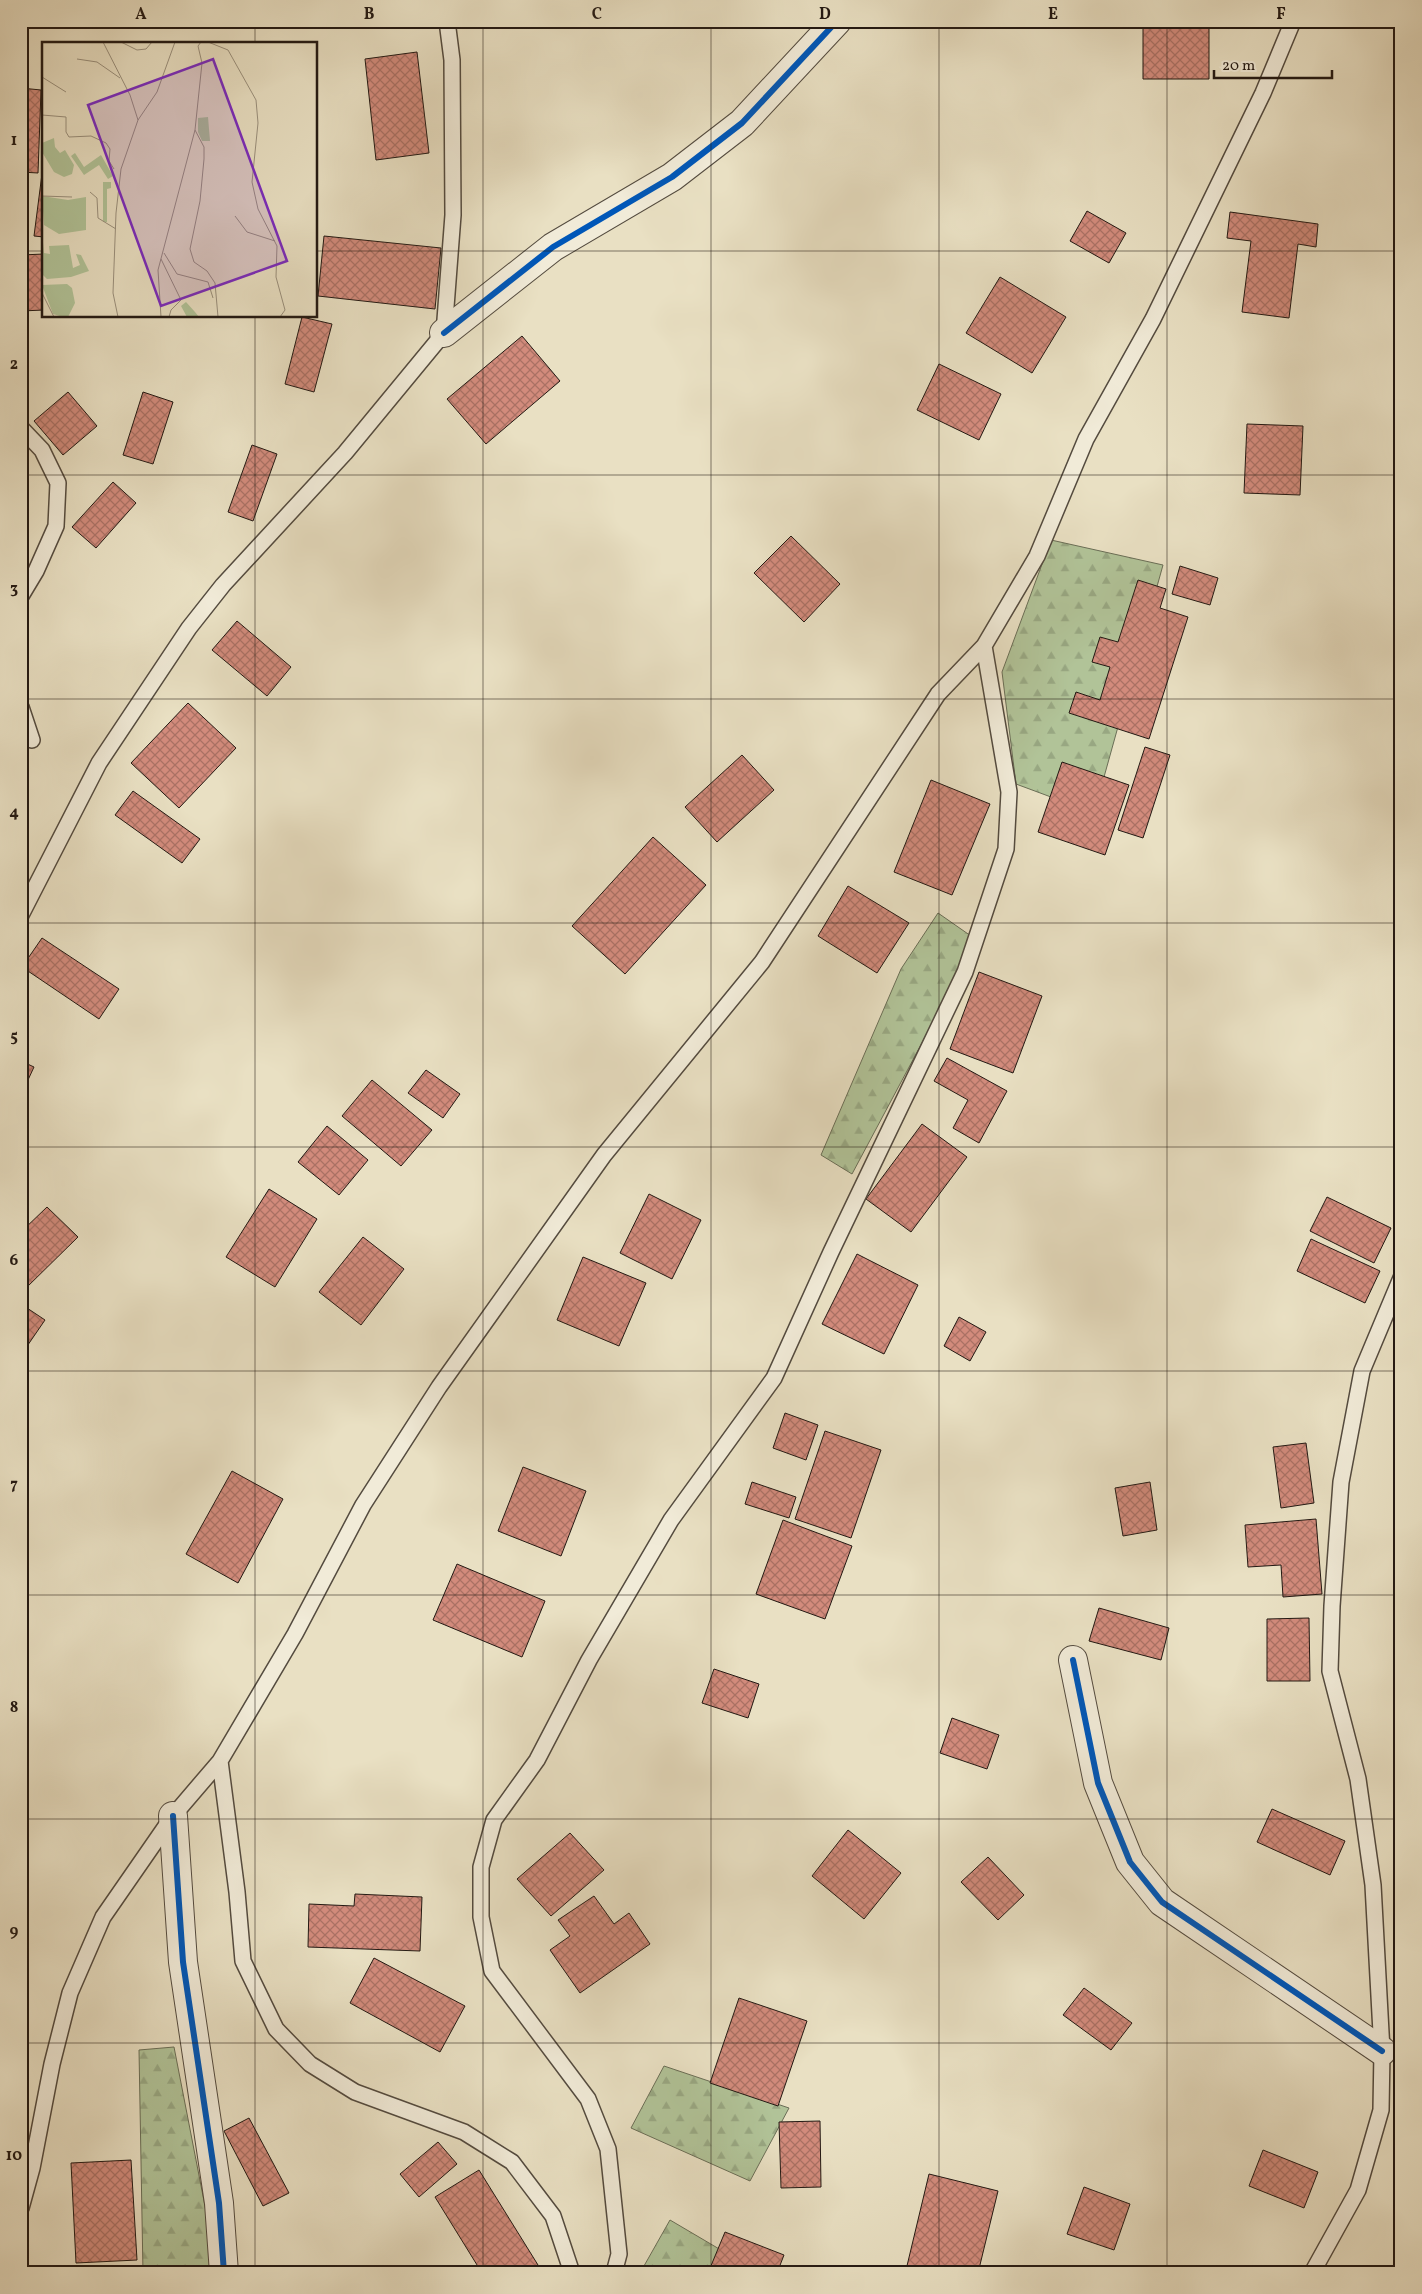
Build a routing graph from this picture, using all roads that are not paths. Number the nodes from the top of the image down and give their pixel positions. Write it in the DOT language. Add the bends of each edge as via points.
graph roads {
  1 [pos="447,21"];
  2 [pos="837,21"];
  3 [pos="1293,21"];
  4 [pos="444,333"];
  5 [pos="21,428"];
  6 [pos="21,596"];
  7 [pos="984,646"];
  8 [pos="21,707"];
  9 [pos="32,740"];
  10 [pos="21,915"];
  11 [pos="1401,1278"];
  12 [pos="1072,1660"];
  13 [pos="220,1761"];
  14 [pos="173,1816"];
  15 [pos="1382,2051"];
  16 [pos="21,2208"];
  17 [pos="224,2273"];
  18 [pos="572,2273"];
  19 [pos="614,2273"];
  20 [pos="1312,2273"];
  1 -- 4 [label="lane" via="452,60 453,215"];
  2 -- 4 [label="street" via="742,123 672,177 553,247"];
  3 -- 7 [label="lane" via="1263,93 1154,319 1086,439 1037,556"];
  4 -- 10 [label="lane" via="345,453 189,628 99,763"];
  5 -- 6 [label="lane" via="42,450 58,483 56,526"];
  7 -- 13 [label="lane" via="938,694 762,962 604,1155 439,1387 363,1504 295,1634"];
  7 -- 19 [label="lane" via="1008,792 1006,849 965,972 774,1378 671,1520 589,1660 537,1760 494,1820 481,1867 481,1918 492,1971 588,2099 608,2149 618,2254"];
  8 -- 9 [label="lane"];
  11 -- 15 [label="lane" via="1362,1371 1341,1482 1330,1671 1358,1779 1373,1885"];
  12 -- 15 [label="street" via="1098,1784 1130,1862 1162,1902"];
  13 -- 14 [label="lane"];
  13 -- 18 [label="lane" via="243,1961 276,2029 310,2064 355,2092 464,2132 512,2162 553,2216"];
  14 -- 16 [label="lane" via="102,1917 70,1993"];
  14 -- 17 [label="street" via="183,1962 219,2203"];
  15 -- 20 [label="lane" via="1381,2110 1358,2190"];
}
